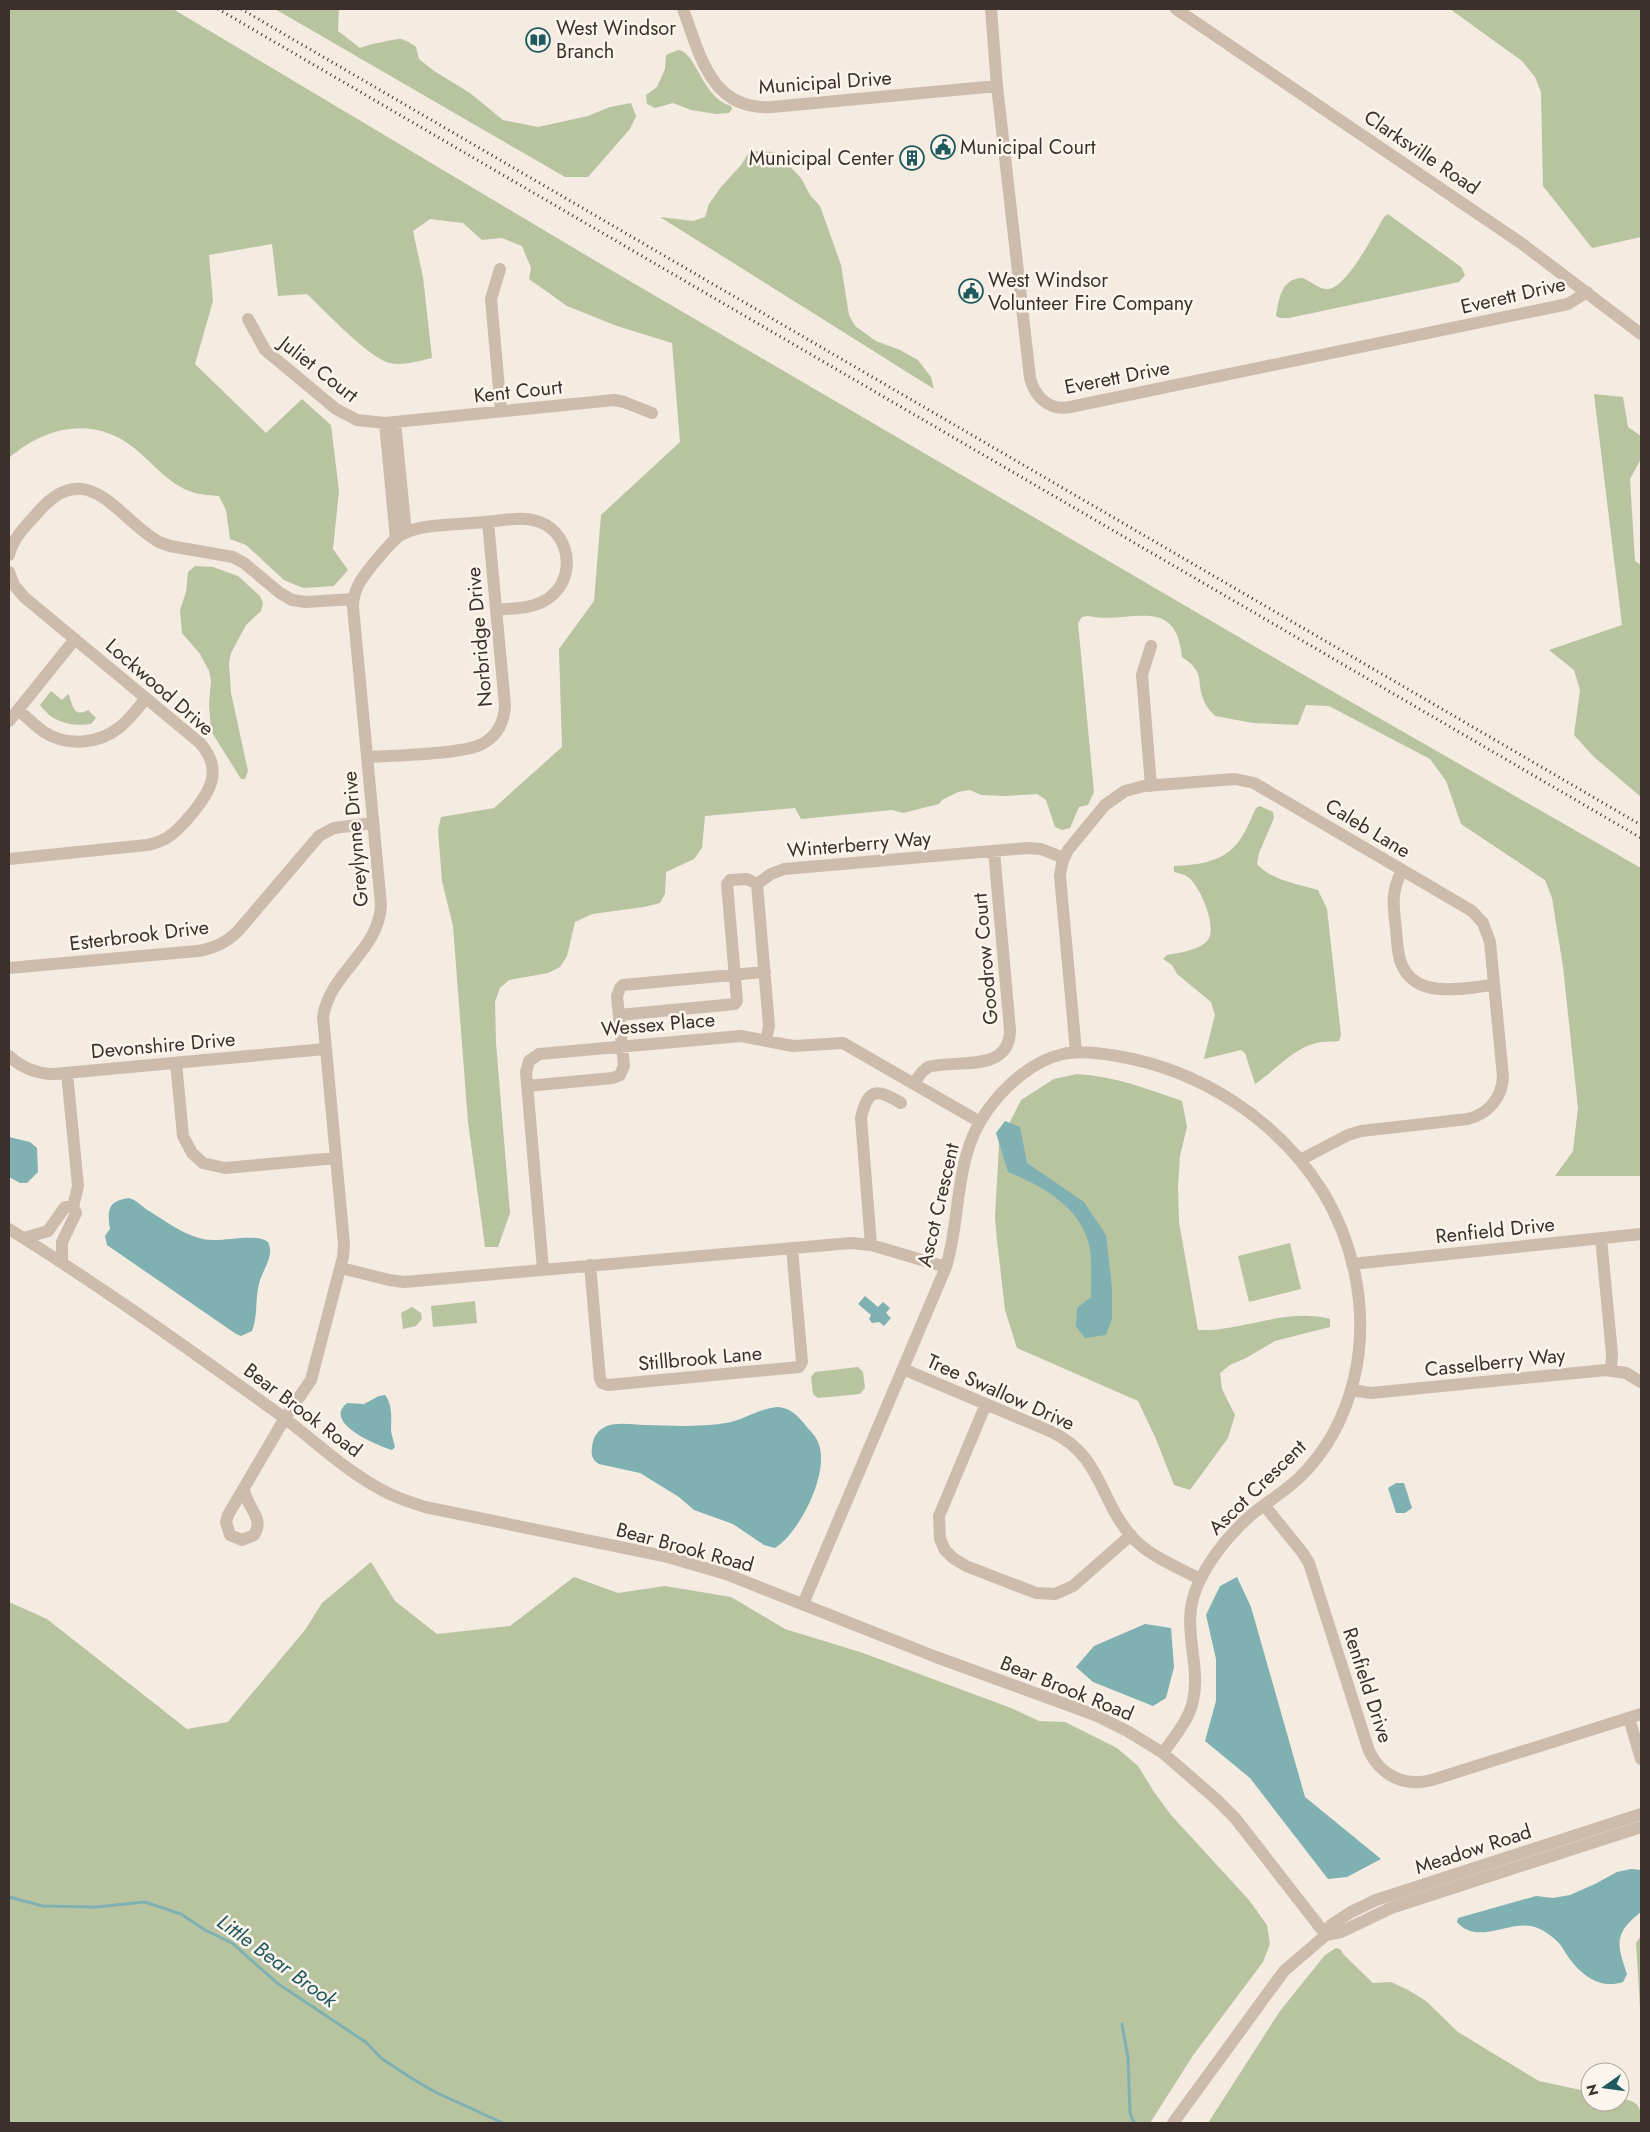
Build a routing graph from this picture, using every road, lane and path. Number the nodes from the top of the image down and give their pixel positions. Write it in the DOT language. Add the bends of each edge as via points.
graph roads {
  1 [pos="683,9"];
  2 [pos="991,9"];
  3 [pos="1176,9"];
  4 [pos="997,86"];
  5 [pos="500,269"];
  6 [pos="1587,292"];
  7 [pos="248,319"];
  8 [pos="1641,334"];
  9 [pos="502,411"];
  10 [pos="652,413"];
  11 [pos="390,423"];
  12 [pos="488,522"];
  13 [pos="401,536"];
  14 [pos="9,555"];
  15 [pos="9,572"];
  16 [pos="353,599"];
  17 [pos="496,610"];
  18 [pos="75,639"];
  19 [pos="1150,646"];
  20 [pos="146,698"];
  21 [pos="18,710"];
  22 [pos="9,721"];
  23 [pos="367,758"];
  24 [pos="1151,786"];
  25 [pos="373,823"];
  26 [pos="994,851"];
  27 [pos="9,858"];
  28 [pos="1064,858"];
  29 [pos="1402,870"];
  30 [pos="757,884"];
  31 [pos="9,968"];
  32 [pos="764,972"];
  33 [pos="734,974"];
  34 [pos="1494,985"];
  35 [pos="619,1015"];
  36 [pos="766,1040"];
  37 [pos="622,1046"];
  38 [pos="325,1049"];
  39 [pos="1076,1052"];
  40 [pos="9,1056"];
  41 [pos="176,1063"];
  42 [pos="67,1073"];
  43 [pos="914,1083"];
  44 [pos="527,1086"];
  45 [pos="901,1103"];
  46 [pos="980,1122"];
  47 [pos="336,1158"];
  48 [pos="1300,1160"];
  49 [pos="73,1206"];
  50 [pos="9,1229"];
  51 [pos="1641,1234"];
  52 [pos="24,1238"];
  53 [pos="1601,1238"];
  54 [pos="871,1245"];
  55 [pos="792,1248"];
  56 [pos="62,1263"];
  57 [pos="1352,1264"];
  58 [pos="590,1265"];
  59 [pos="946,1267"];
  60 [pos="341,1268"];
  61 [pos="543,1269"];
  62 [pos="903,1369"];
  63 [pos="1611,1370"];
  64 [pos="1641,1382"];
  65 [pos="1351,1390"];
  66 [pos="986,1404"];
  67 [pos="285,1418"];
  68 [pos="244,1490"];
  69 [pos="1264,1505"];
  70 [pos="1131,1535"];
  71 [pos="1200,1579"];
  72 [pos="803,1604"];
  73 [pos="1635,1716"];
  74 [pos="1163,1753"];
  75 [pos="1641,1759"];
  76 [pos="1641,1814"];
  77 [pos="1641,1827"];
  78 [pos="1326,1935"];
  79 [pos="1173,2123"];
  1 -- 4 [label="street, Municipal Drive" via="704,65 714,82 726,94 758,108"];
  2 -- 4 [label="street, Everett Drive"];
  3 -- 6 [label="street, Clarksville Road" via="1496,225"];
  4 -- 6 [label="street, Everett Drive" via="1030,378 1037,396 1055,407 1070,407 1568,304"];
  5 -- 9 [label="street" via="491,299"];
  6 -- 8 [label="street, Clarksville Road"];
  7 -- 11 [label="street, Juliet Court" via="264,349 340,412 357,420"];
  9 -- 10 [label="street, Kent Court" via="616,400"];
  9 -- 11 [label="street, Kent Court"];
  11 -- 13 [label="street"];
  12 -- 13 [label="street" via="420,528"];
  12 -- 17 [label="street, Norbridge Drive"];
  12 -- 17 [label="street" via="526,518 543,523 560,538 567,560 563,582 548,599 532,606"];
  13 -- 16 [label="street, Greylynne Drive" via="360,580"];
  14 -- 16 [label="street" via="18,535 51,498 64,491 83,489 104,497 158,541 234,557 290,599 308,602"];
  15 -- 18 [label="street, Lockwood Drive" via="18,592"];
  16 -- 23 [label="street, Greylynne Drive"];
  17 -- 23 [label="street, Norbridge Drive" via="505,706 503,721 495,734 484,744 469,749"];
  18 -- 20 [label="street, Lockwood Drive"];
  18 -- 21 [label="street"];
  19 -- 24 [label="street" via="1142,675"];
  20 -- 21 [label="street" via="119,728 88,741 71,742 54,737 39,729"];
  20 -- 27 [label="street, Lockwood Drive" via="200,743 210,759 211,785 197,808 173,834 156,843"];
  21 -- 22 [label="street"];
  23 -- 25 [label="street, Greylynne Drive"];
  24 -- 28 [label="street, Caleb Lane" via="1128,790 1111,800"];
  24 -- 29 [label="street, Caleb Lane" via="1235,779 1250,781"];
  25 -- 31 [label="street, Esterbrook Drive" via="334,828 318,836 238,931 213,947"];
  25 -- 38 [label="street, Greylynne Drive" via="381,905 379,921 369,944 329,996 323,1017"];
  26 -- 28 [label="street, Winterberry Way" via="1038,848"];
  26 -- 30 [label="street, Winterberry Way" via="784,869"];
  26 -- 43 [label="street, Goodrow Court" via="1010,1030 1008,1043 994,1059 930,1066"];
  28 -- 39 [label="street, Caleb Lane" via="1060,876"];
  29 -- 34 [label="street, Caleb Lane" via="1469,909 1481,920 1489,939"];
  29 -- 34 [label="street" via="1394,886 1393,900 1399,955 1406,972 1417,982 1434,989"];
  30 -- 32 [label="street"];
  30 -- 33 [label="street" via="745,879 727,883"];
  32 -- 33 [label="street"];
  32 -- 36 [label="street" via="769,1026"];
  33 -- 35 [label="street" via="625,984 618,993"];
  33 -- 35 [label="street" via="737,1001 734,1005"];
  34 -- 48 [label="street, Caleb Lane" via="1503,1080 1499,1095 1488,1110 1464,1120 1356,1132"];
  35 -- 37 [label="street"];
  36 -- 37 [label="street, Wessex Place" via="740,1036"];
  36 -- 43 [label="street, Wessex Place" via="793,1046 845,1043"];
  37 -- 44 [label="street, Wessex Place" via="537,1054 527,1065"];
  37 -- 44 [label="street" via="624,1069 616,1078"];
  38 -- 41 [label="street, Devonshire Drive"];
  38 -- 47 [label="street, Greylynne Drive"];
  39 -- 46 [label="street, Ascot Crescent" via="1055,1056 1030,1068 996,1099"];
  39 -- 48 [label="street, Ascot Crescent" via="1130,1058 1166,1068 1198,1082 1259,1120"];
  40 -- 42 [label="street, Devonshire Drive" via="37,1072"];
  41 -- 42 [label="street, Devonshire Drive"];
  41 -- 47 [label="street" via="183,1136 192,1153 204,1163 225,1168"];
  42 -- 49 [label="street" via="78,1186"];
  43 -- 46 [label="street, Wessex Place"];
  44 -- 61 [label="street, Wessex Place"];
  45 -- 54 [label="street" via="876,1093 869,1099 862,1115 860,1126"];
  46 -- 59 [label="street, Ascot Crescent" via="962,1168"];
  47 -- 60 [label="street, Greylynne Drive" via="344,1244"];
  48 -- 57 [label="street, Ascot Crescent" via="1332,1209"];
  49 -- 52 [label="street" via="65,1207 48,1231"];
  49 -- 56 [label="street" via="76,1213 62,1242"];
  50 -- 52 [label="street, Bear Brook Road"];
  51 -- 53 [label="street, Renfield Drive"];
  52 -- 56 [label="street, Bear Brook Road"];
  53 -- 57 [label="street, Renfield Drive"];
  53 -- 63 [label="street"];
  54 -- 55 [label="street" via="851,1243"];
  54 -- 59 [label="street"];
  55 -- 58 [label="street"];
  55 -- 58 [label="street, Stillbrook Lane" via="800,1366 608,1385 602,1382"];
  56 -- 67 [label="street, Bear Brook Road"];
  57 -- 65 [label="street, Ascot Crescent" via="1360,1325 1358,1360"];
  58 -- 61 [label="street"];
  59 -- 62 [label="street, Ascot Crescent"];
  60 -- 61 [label="street" via="402,1282"];
  60 -- 67 [label="street, Greylynne Drive" via="312,1377"];
  62 -- 66 [label="street, Tree Swallow Drive"];
  62 -- 72 [label="street, Ascot Crescent"];
  63 -- 64 [label="street, Casselberry Way" via="1626,1373"];
  63 -- 65 [label="street, Casselberry Way" via="1371,1393"];
  65 -- 69 [label="street, Ascot Crescent" via="1340,1420 1316,1459 1298,1479"];
  66 -- 70 [label="street, Tree Swallow Drive" via="1052,1432 1077,1448 1092,1467"];
  66 -- 70 [label="street" via="939,1516 940,1539 953,1558 1036,1593 1056,1594 1073,1586"];
  67 -- 68 [label="street, Greylynne Drive"];
  67 -- 72 [label="street, Bear Brook Road" via="365,1480 402,1500 664,1556 726,1574"];
  69 -- 71 [label="street, Ascot Crescent" via="1229,1538"];
  69 -- 73 [label="street, Renfield Drive" via="1308,1561 1369,1751 1379,1766 1393,1777 1410,1782 1428,1782"];
  70 -- 71 [label="street, Tree Swallow Drive" via="1148,1550"];
  71 -- 74 [label="street, Ascot Crescent" via="1192,1601 1190,1621 1193,1700 1188,1716"];
  72 -- 74 [label="street, Bear Brook Road" via="1095,1716"];
  73 -- 75 [label="street"];
  74 -- 78 [label="street, Bear Brook Road" via="1235,1818"];
  76 -- 78 [label="street, Meadow Road" via="1376,1900 1331,1925"];
  77 -- 78 [label="street, Meadow Road" via="1391,1908 1341,1932"];
  78 -- 79 [label="street, Meadow Road" via="1284,1971"];
}
